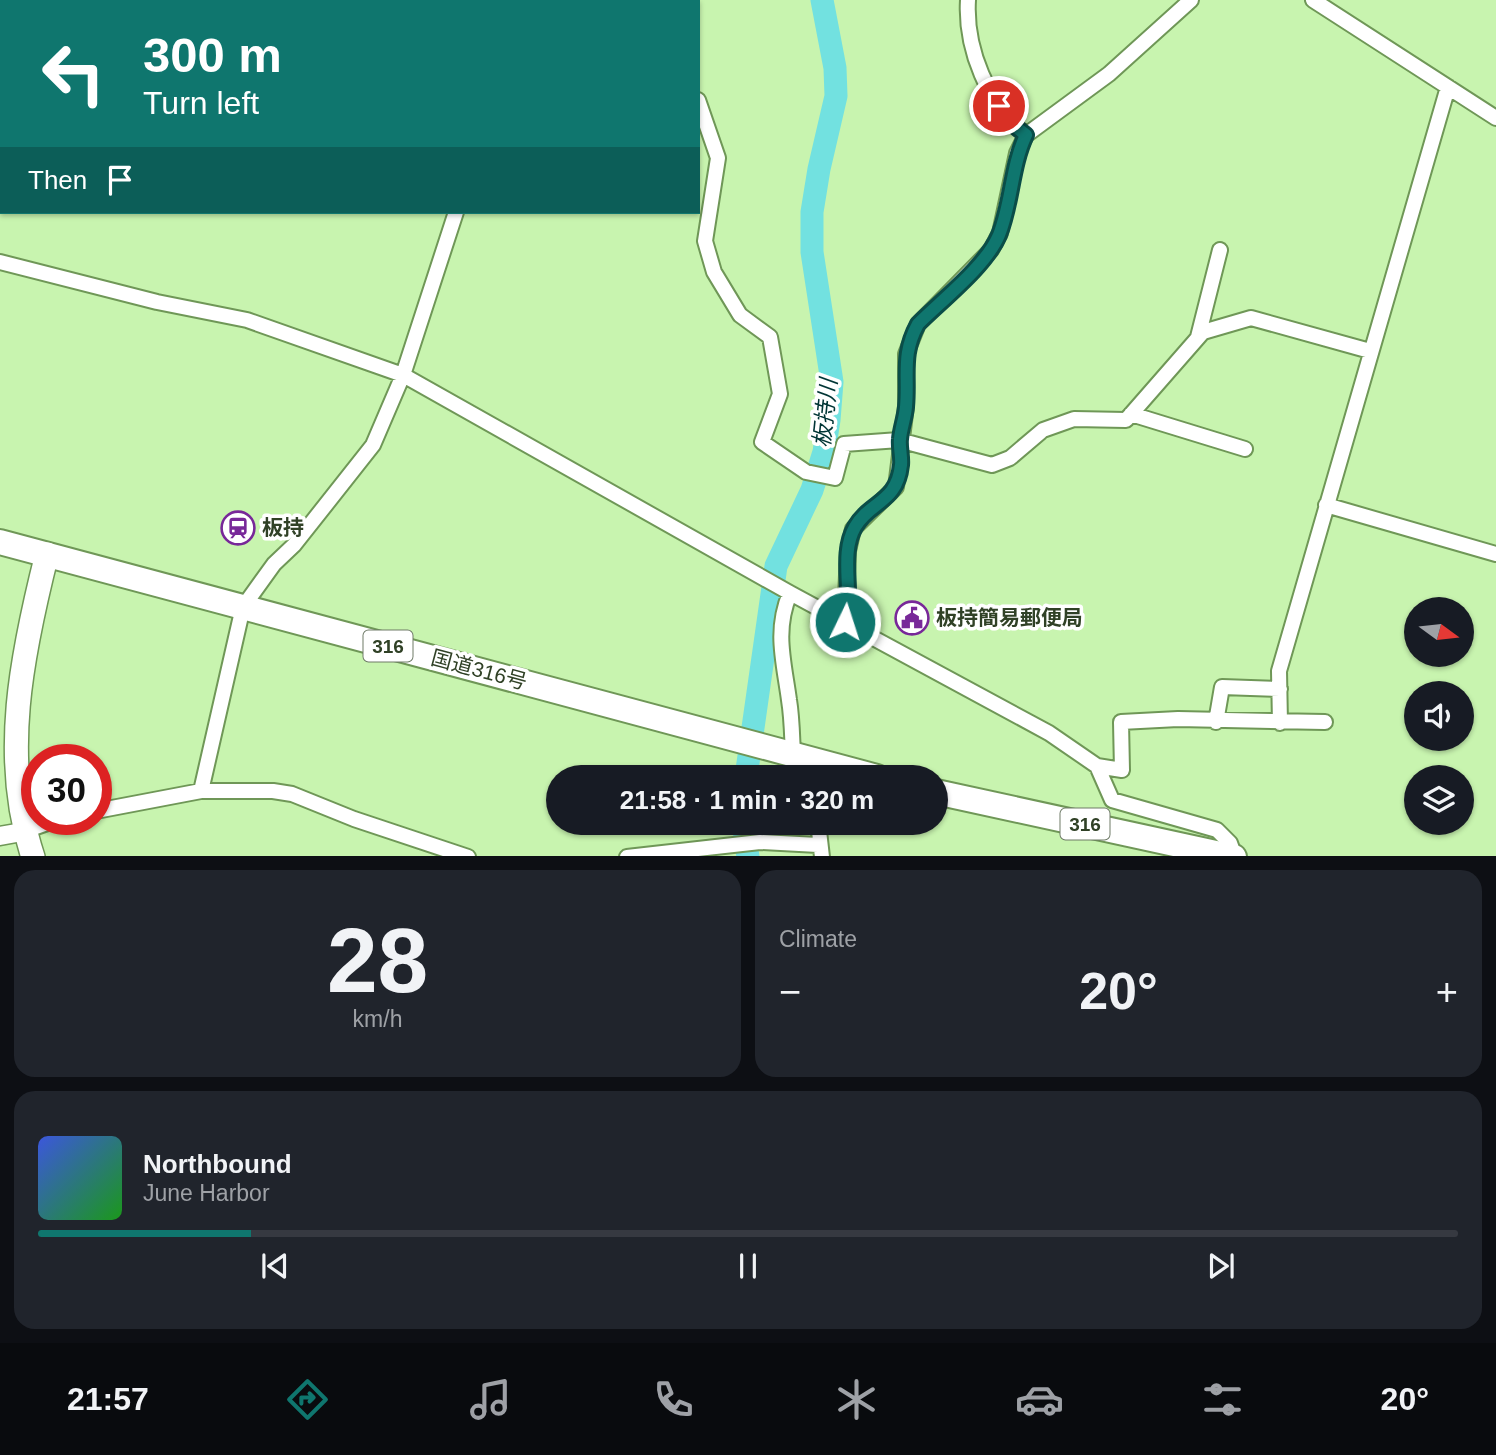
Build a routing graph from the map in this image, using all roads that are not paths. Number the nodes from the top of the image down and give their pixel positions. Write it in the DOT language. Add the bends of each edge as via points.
graph roads {
  1 [pos="968,0"];
  2 [pos="1191,0"];
  3 [pos="1313,0"];
  4 [pos="1448,87"];
  5 [pos="700,106"];
  6 [pos="1496,118"];
  7 [pos="1026,135"];
  8 [pos="455,214"];
  9 [pos="1220,250"];
  10 [pos="0,261"];
  11 [pos="1198,337"];
  12 [pos="1370,351"];
  13 [pos="403,375"];
  14 [pos="1131,414"];
  15 [pos="900,440"];
  16 [pos="1245,449"];
  17 [pos="1326,505"];
  18 [pos="0,542"];
  19 [pos="47,554"];
  20 [pos="1496,554"];
  21 [pos="786,590"];
  22 [pos="243,607"];
  23 [pos="845,622"];
  24 [pos="1280,689"];
  25 [pos="1216,722"];
  26 [pos="1325,722"];
  27 [pos="1280,723"];
  28 [pos="798,761"];
  29 [pos="818,765"];
  30 [pos="1097,766"];
  31 [pos="201,790"];
  32 [pos="948,795"];
  33 [pos="112,808"];
  34 [pos="11,834"];
  35 [pos="820,850"];
  36 [pos="33,856"];
  37 [pos="468,856"];
  38 [pos="627,856"];
  39 [pos="1235,856"];
  1 -- 7 [label="street" via="967,33 973,52 1007,120"];
  2 -- 7 [label="street" via="1109,74"];
  3 -- 4 [label="street"];
  4 -- 6 [label="street"];
  4 -- 12 [label="street"];
  5 -- 15 [label="street" via="718,159 705,240 713,272 740,316 770,337 780,394 762,442 806,472 835,478 844,443"];
  7 -- 15 [label="street" via="1017,153 1000,233 991,250 918,324 910,339"];
  8 -- 13 [label="street"];
  9 -- 11 [label="street"];
  10 -- 13 [label="street" via="144,299 247,320"];
  11 -- 12 [label="street" via="1251,318"];
  11 -- 14 [label="street"];
  12 -- 17 [label="street"];
  13 -- 21 [label="street"];
  13 -- 22 [label="street" via="373,446"];
  14 -- 15 [label="street" via="1126,420 1074,419 1043,430 1010,458 992,465"];
  14 -- 16 [label="street"];
  15 -- 23 [label="street" via="901,465 895,487 853,529"];
  17 -- 20 [label="street"];
  17 -- 24 [label="street" via="1279,671"];
  18 -- 19 [label="highway, 国道316号 / 316"];
  19 -- 22 [label="highway, 国道316号 / 316"];
  19 -- 34 [label="main road" via="11,710"];
  21 -- 23 [label="street"];
  21 -- 28 [label="street" via="780,653"];
  22 -- 28 [label="highway, 国道316号 / 316" via="728,737"];
  22 -- 31 [label="street"];
  23 -- 30 [label="street" via="1033,724"];
  24 -- 25 [label="street" via="1222,687"];
  24 -- 27 [label="street"];
  25 -- 27 [label="street"];
  25 -- 30 [label="street" via="1121,722 1122,770"];
  26 -- 27 [label="street"];
  28 -- 29 [label="highway, 国道316号 / 316"];
  30 -- 39 [label="street" via="1112,800 1217,830"];
  31 -- 33 [label="street"];
  31 -- 37 [label="street" via="292,794"];
  32 -- 39 [label="highway, 316"];
  34 -- 36 [label="main road"];
  35 -- 38 [label="street" via="760,842"];
}
